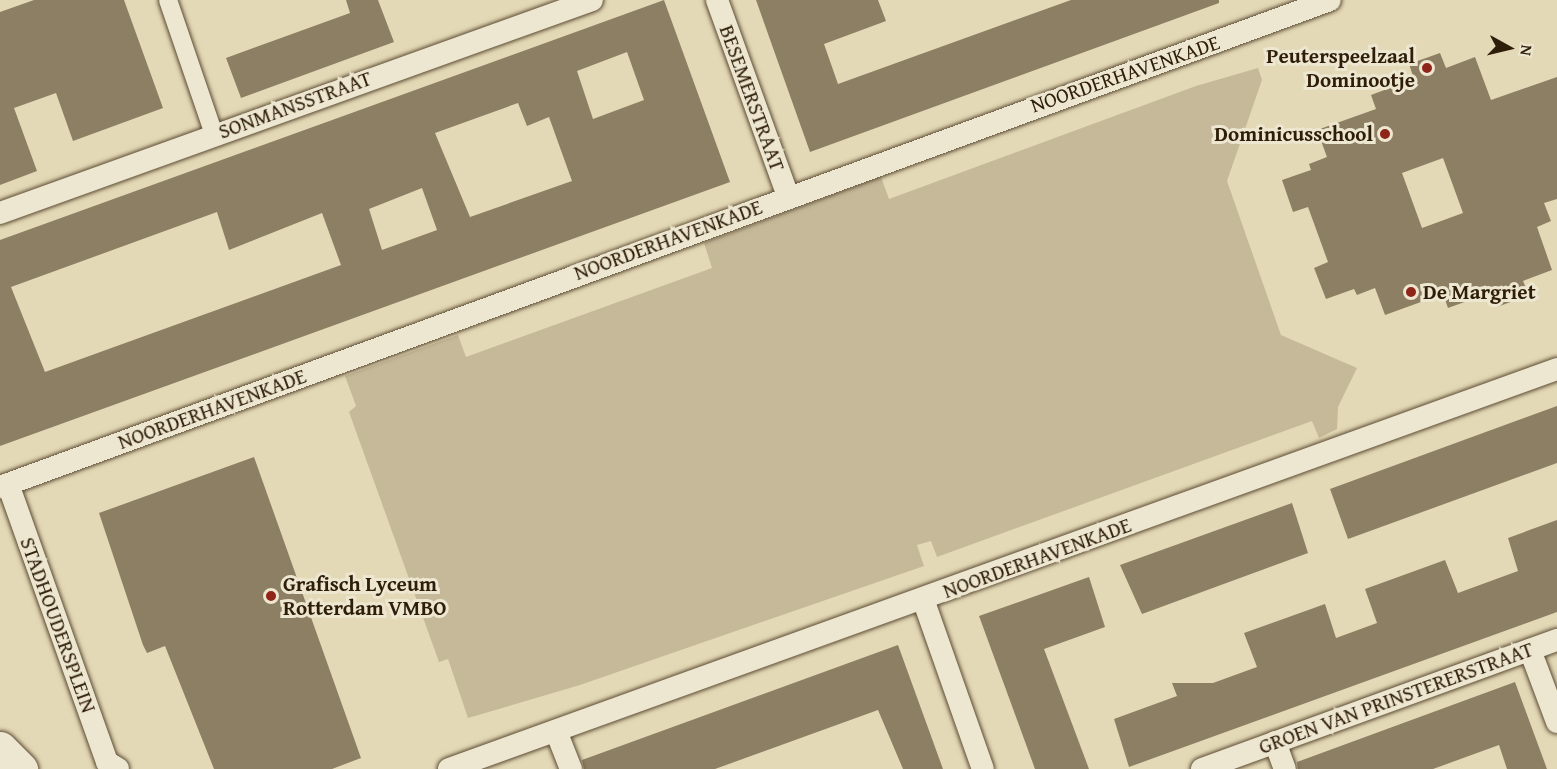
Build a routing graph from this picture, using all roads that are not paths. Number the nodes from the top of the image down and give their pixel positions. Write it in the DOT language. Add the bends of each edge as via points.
graph roads {
  1 [pos="168,0"];
  2 [pos="592,0"];
  3 [pos="717,0"];
  4 [pos="1330,0"];
  5 [pos="214,134"];
  6 [pos="788,196"];
  7 [pos="0,213"];
  8 [pos="1557,369"];
  9 [pos="4,485"];
  10 [pos="923,599"];
  11 [pos="1557,640"];
  12 [pos="1530,650"];
  13 [pos="1557,722"];
  14 [pos="556,731"];
  15 [pos="1275,742"];
  16 [pos="0,748"];
  17 [pos="108,767"];
  18 [pos="21,769"];
  19 [pos="449,769"];
  20 [pos="571,769"];
  21 [pos="983,769"];
  22 [pos="1202,769"];
  23 [pos="1286,769"];
  1 -- 5 [label="street"];
  2 -- 5 [label="street, SONMANSSTRAAT"];
  3 -- 6 [label="street, BESEMERSTRAAT"];
  4 -- 6 [label="street, NOORDERHAVENKADE"];
  5 -- 7 [label="street, SONMANSSTRAAT"];
  6 -- 9 [label="street, NOORDERHAVENKADE"];
  8 -- 10 [label="street, NOORDERHAVENKADE"];
  9 -- 17 [label="street, STADHOUDERSPLEIN"];
  10 -- 14 [label="street, NOORDERHAVENKADE"];
  10 -- 21 [label="street"];
  11 -- 12 [label="street, GROEN VAN PRINSTERERSTRAAT"];
  12 -- 13 [label="street"];
  12 -- 15 [label="street, GROEN VAN PRINSTERERSTRAAT"];
  14 -- 19 [label="street, NOORDERHAVENKADE"];
  14 -- 20 [label="street"];
  15 -- 22 [label="street, GROEN VAN PRINSTERERSTRAAT"];
  15 -- 23 [label="street"];
  16 -- 18 [label="main road"];
}
